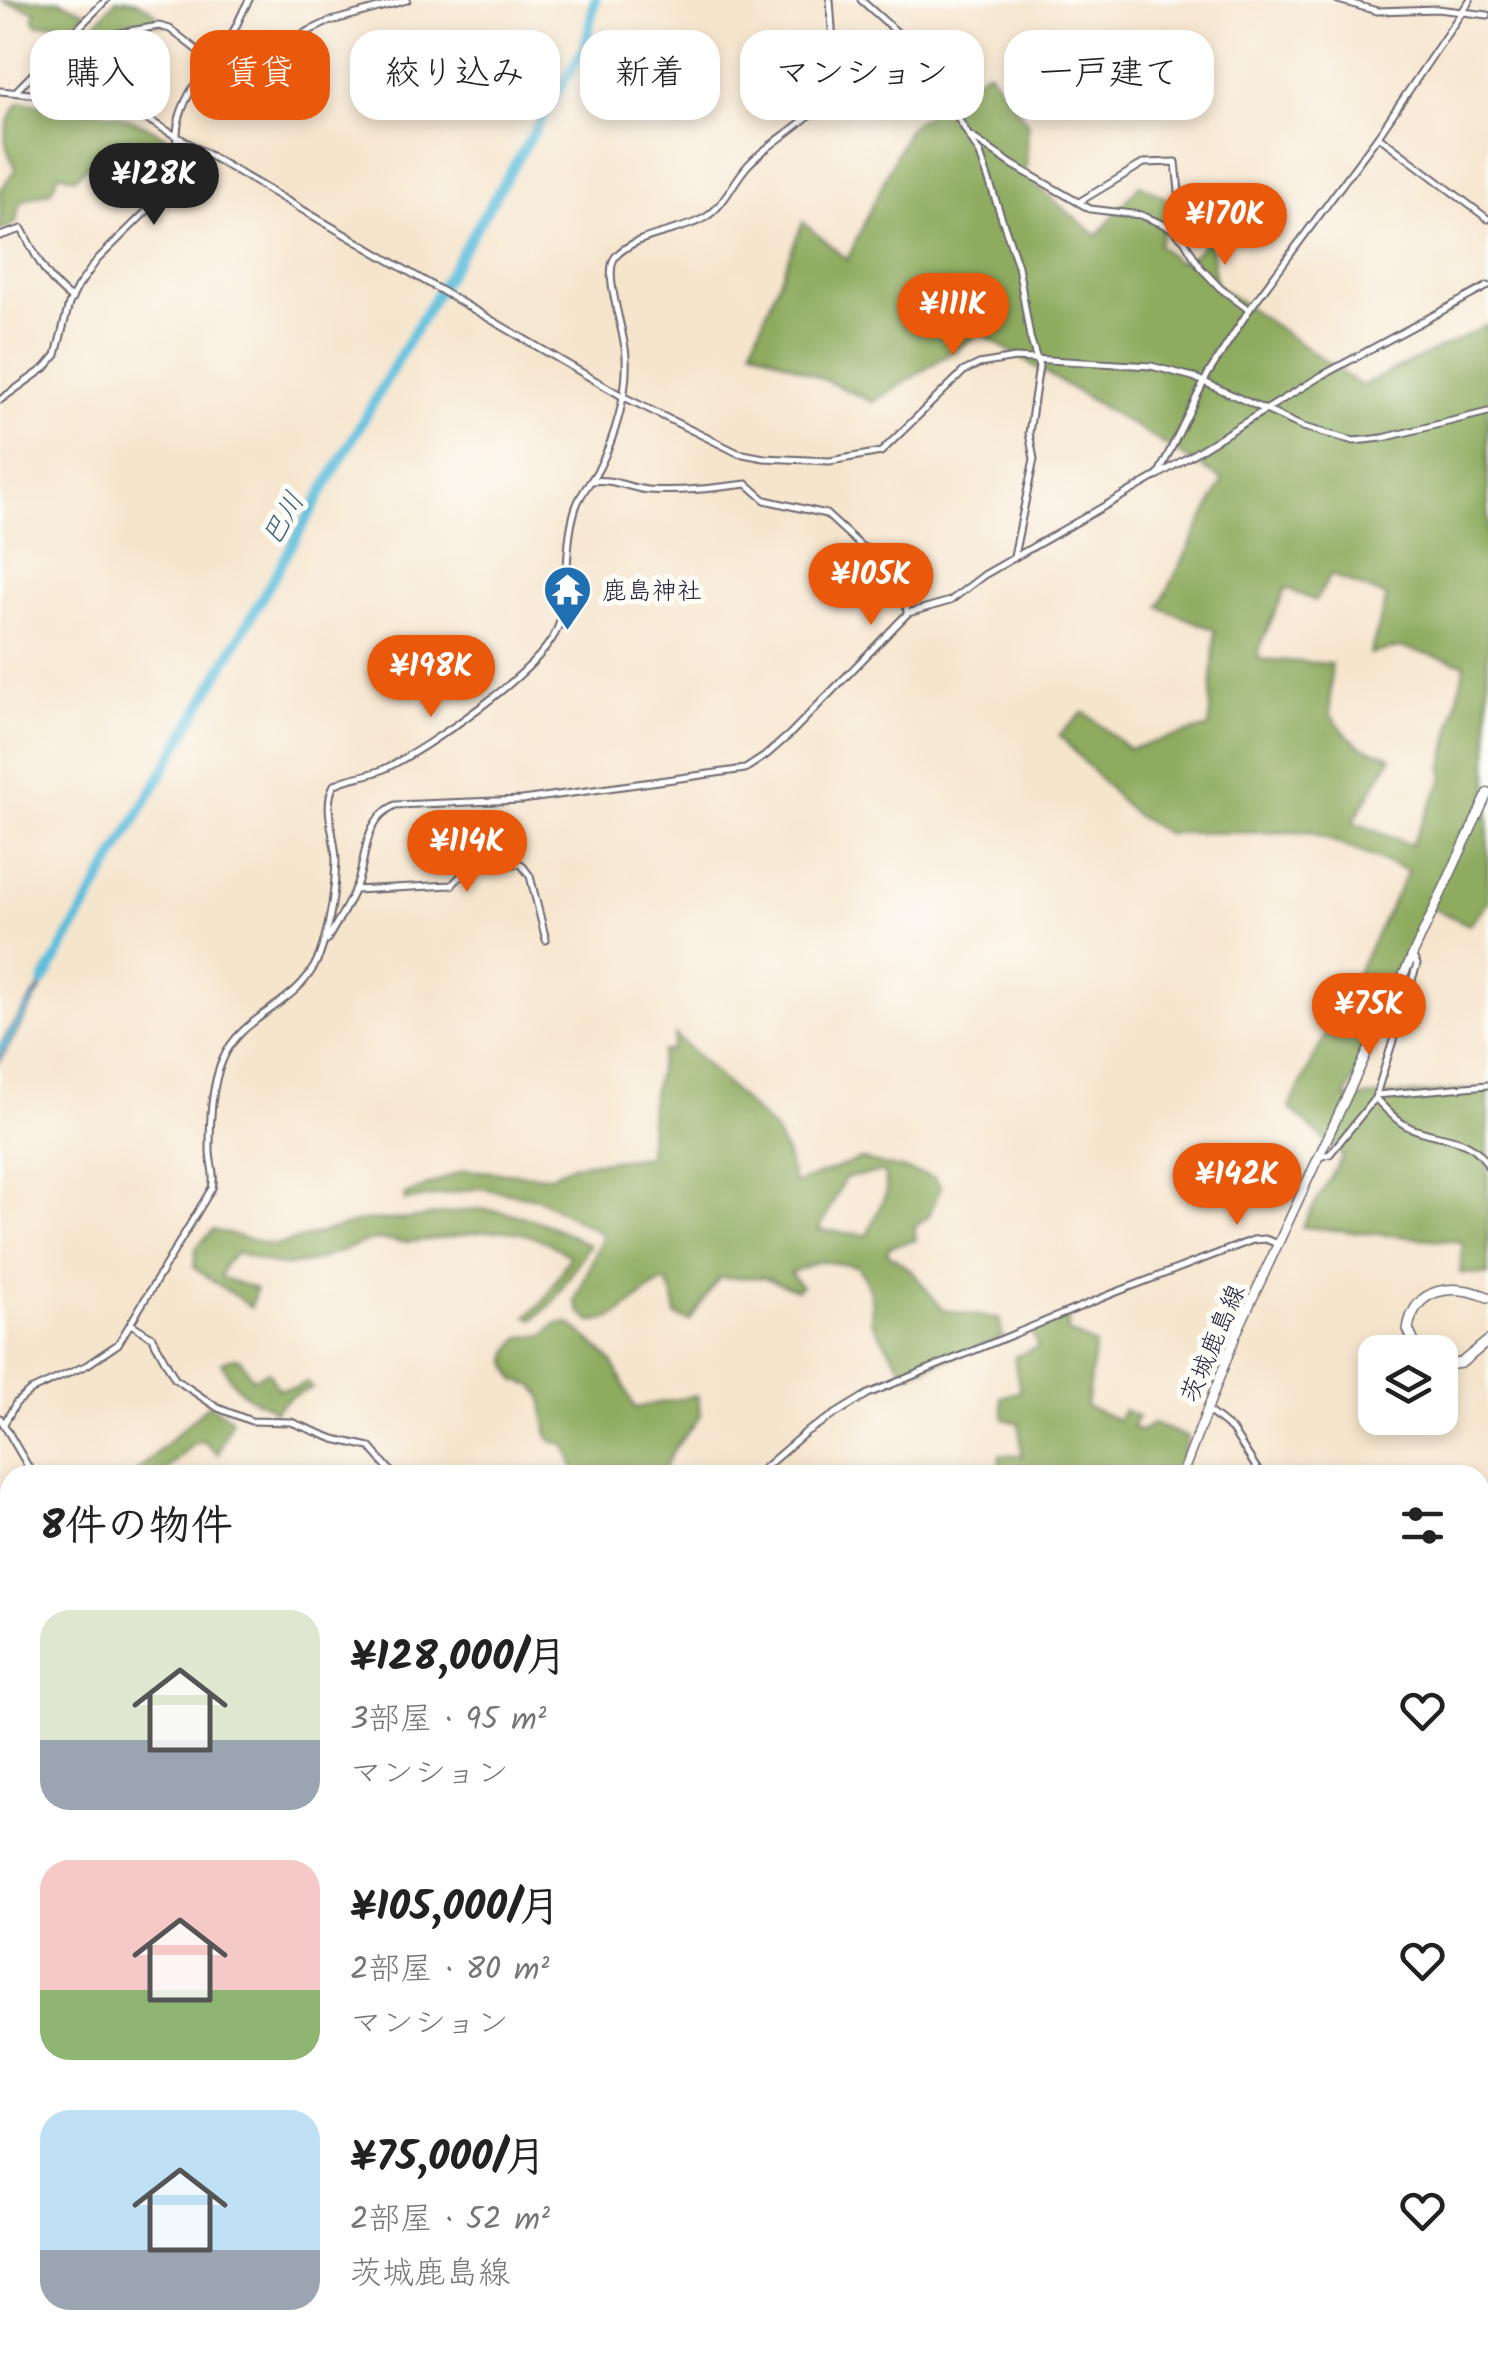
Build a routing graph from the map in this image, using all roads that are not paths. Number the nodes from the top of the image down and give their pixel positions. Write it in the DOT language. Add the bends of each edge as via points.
graph roads {
  1 [pos="106,0"];
  2 [pos="250,0"];
  3 [pos="407,0"];
  4 [pos="830,0"];
  5 [pos="861,0"];
  6 [pos="1338,0"];
  7 [pos="1470,0"];
  8 [pos="1460,13"];
  9 [pos="1488,15"];
  10 [pos="78,30"];
  11 [pos="134,30"];
  12 [pos="234,30"];
  13 [pos="311,30"];
  14 [pos="190,45"];
  15 [pos="30,77"];
  16 [pos="0,90"];
  17 [pos="15,92"];
  18 [pos="190,94"];
  19 [pos="970,135"];
  20 [pos="1378,136"];
  21 [pos="176,137"];
  22 [pos="1079,202"];
  23 [pos="1488,218"];
  24 [pos="0,236"];
  25 [pos="1184,240"];
  26 [pos="1488,286"];
  27 [pos="72,298"];
  28 [pos="1249,310"];
  29 [pos="1037,359"];
  30 [pos="1203,382"];
  31 [pos="622,396"];
  32 [pos="0,400"];
  33 [pos="1266,409"];
  34 [pos="1488,412"];
  35 [pos="1158,476"];
  36 [pos="592,481"];
  37 [pos="1013,558"];
  38 [pos="908,613"];
  39 [pos="1488,794"];
  40 [pos="354,890"];
  41 [pos="546,940"];
  42 [pos="323,947"];
  43 [pos="1414,958"];
  44 [pos="1488,1085"];
  45 [pos="1375,1096"];
  46 [pos="1485,1154"];
  47 [pos="1319,1157"];
  48 [pos="1488,1166"];
  49 [pos="1278,1244"];
  50 [pos="1488,1298"];
  51 [pos="131,1324"];
  52 [pos="1411,1335"];
  53 [pos="1488,1341"];
  54 [pos="1458,1363"];
  55 [pos="1206,1408"];
  56 [pos="2,1420"];
  57 [pos="27,1465"];
  58 [pos="385,1465"];
  59 [pos="768,1465"];
  60 [pos="1187,1465"];
  61 [pos="1255,1465"];
  1 -- 10 [label="street"];
  2 -- 12 [label="street"];
  3 -- 13 [label="street"];
  4 -- 31 [label="street" via="835,72 820,102 754,159 714,211 614,257 610,282 627,362"];
  5 -- 19 [label="street" via="944,74 948,104"];
  6 -- 8 [label="street" via="1378,11"];
  7 -- 8 [label="street"];
  8 -- 9 [label="street"];
  8 -- 20 [label="street"];
  11 -- 14 [label="street" via="159,26"];
  15 -- 17 [label="street"];
  16 -- 17 [label="street"];
  17 -- 21 [label="street" via="103,101"];
  18 -- 21 [label="street"];
  19 -- 22 [label="street"];
  19 -- 29 [label="street" via="1018,266"];
  20 -- 23 [label="street"];
  20 -- 28 [label="street"];
  21 -- 27 [label="street" via="171,187 98,260"];
  21 -- 31 [label="street"];
  22 -- 25 [label="street" via="1160,221"];
  22 -- 25 [label="street" via="1144,163 1176,162"];
  24 -- 27 [label="street" via="22,228 46,276"];
  25 -- 28 [label="street" via="1200,267"];
  26 -- 33 [label="street"];
  27 -- 32 [label="street" via="56,356"];
  28 -- 30 [label="street"];
  29 -- 30 [label="street" via="1151,366"];
  29 -- 31 [label="street" via="995,360 964,371 891,445 852,459 738,453"];
  29 -- 37 [label="street" via="1029,434 1034,459"];
  30 -- 33 [label="street"];
  30 -- 35 [label="street"];
  31 -- 36 [label="street"];
  33 -- 34 [label="street" via="1354,441"];
  33 -- 35 [label="street"];
  35 -- 37 [label="street"];
  36 -- 38 [label="street" via="657,490 747,484 765,500 826,514 862,547 901,560"];
  36 -- 42 [label="street" via="574,511 564,604 547,647 491,700 436,738 330,790 335,894"];
  37 -- 38 [label="street" via="950,601"];
  38 -- 40 [label="street" via="789,735 744,769 522,800 395,805 382,812 364,844"];
  39 -- 43 [label="main road, 茨城鹿島線"];
  40 -- 41 [label="street" via="452,885 477,864 521,864"];
  40 -- 42 [label="street"];
  42 -- 51 [label="street" via="303,985 240,1034 223,1060 213,1100 214,1184"];
  43 -- 45 [label="street"];
  43 -- 47 [label="main road, 茨城鹿島線"];
  44 -- 45 [label="street"];
  45 -- 46 [label="street" via="1406,1126"];
  45 -- 47 [label="street" via="1330,1154"];
  46 -- 48 [label="street"];
  47 -- 49 [label="main road, 茨城鹿島線"];
  49 -- 55 [label="main road, 茨城鹿島線"];
  49 -- 59 [label="street" via="1258,1240 1198,1261 868,1394"];
  50 -- 52 [label="highway" via="1451,1288 1428,1294 1413,1310"];
  51 -- 56 [label="street" via="118,1344 24,1394"];
  51 -- 58 [label="street" via="152,1337 175,1379 218,1408 251,1421 291,1422 370,1448"];
  53 -- 54 [label="highway"];
  55 -- 60 [label="main road, 茨城鹿島線"];
  55 -- 61 [label="street" via="1232,1430"];
  56 -- 57 [label="street"];
}
